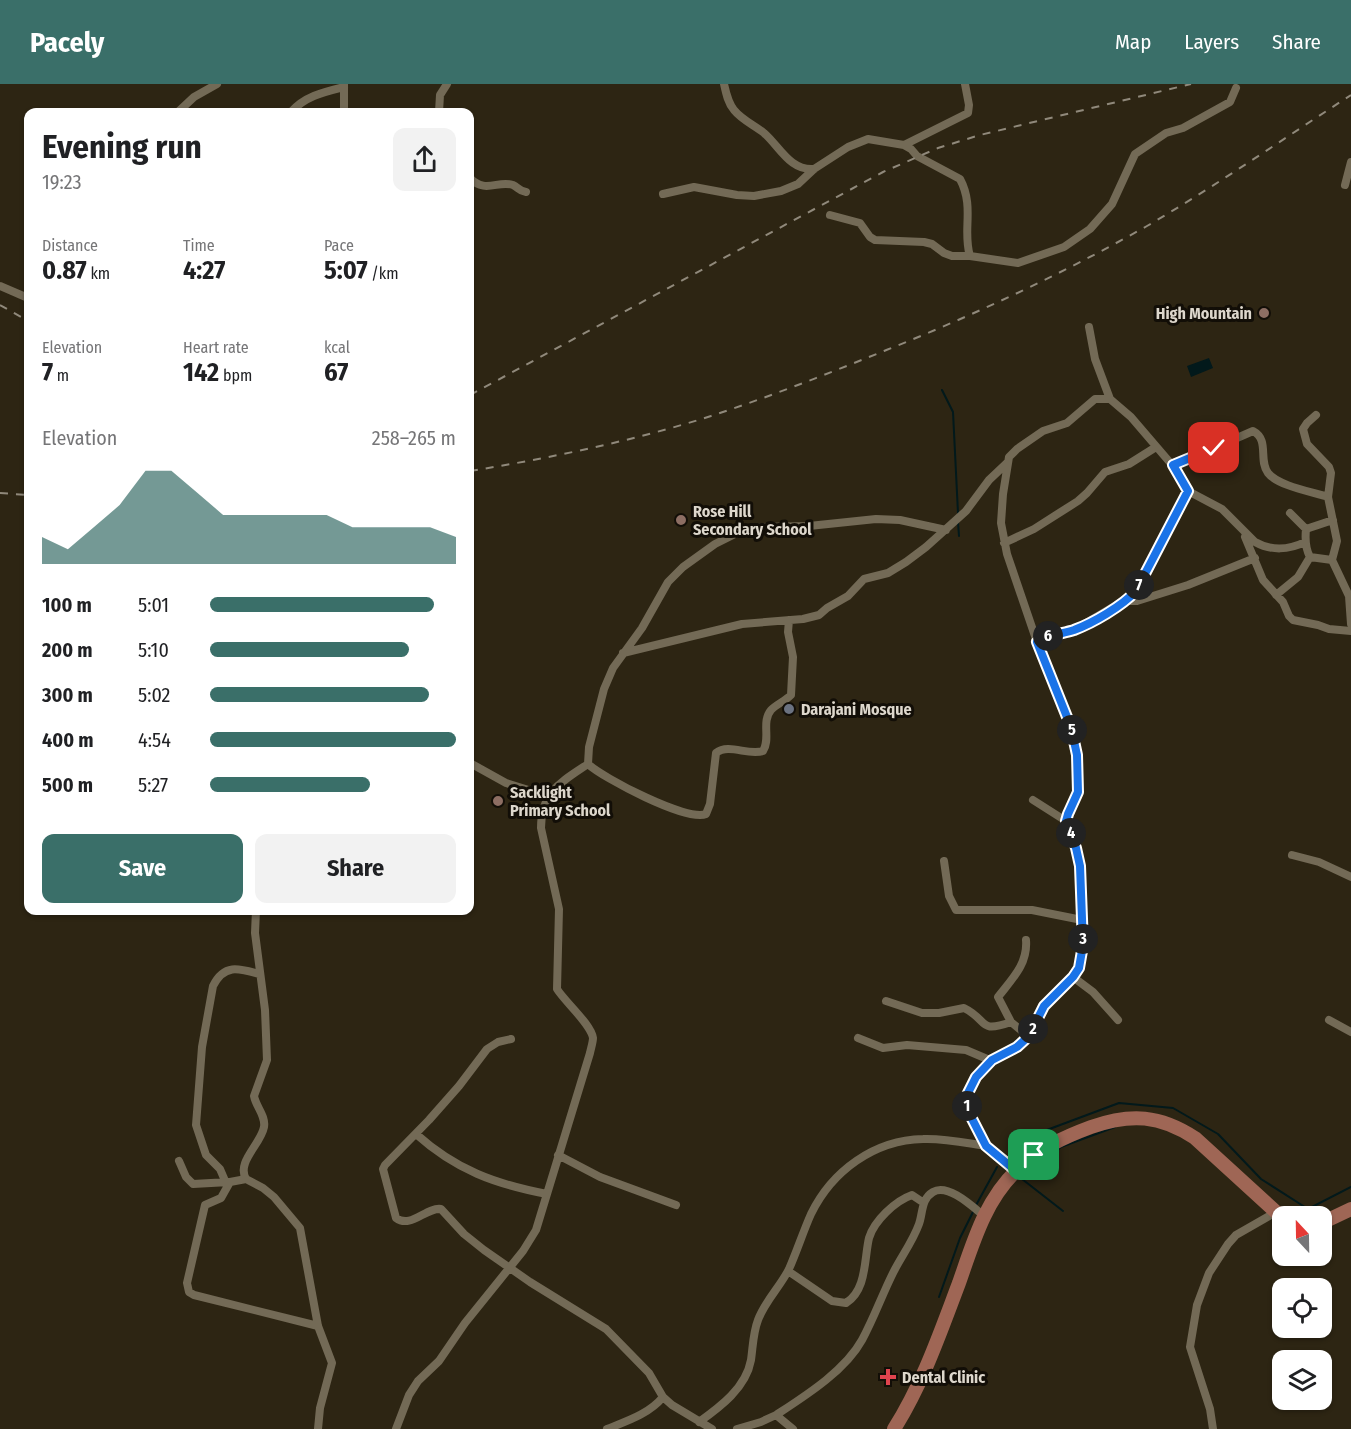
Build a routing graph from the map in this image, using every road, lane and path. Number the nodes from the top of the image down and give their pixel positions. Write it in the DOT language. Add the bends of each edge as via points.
graph roads {
  1 [pos="218,84"];
  2 [pos="447,84"];
  3 [pos="724,84"];
  4 [pos="965,84"];
  5 [pos="344,86"];
  6 [pos="1236,88"];
  7 [pos="183,108"];
  8 [pos="295,108"];
  9 [pos="344,108"];
  10 [pos="439,108"];
  11 [pos="904,145"];
  12 [pos="1351,162"];
  13 [pos="814,169"];
  14 [pos="474,183"];
  15 [pos="1345,185"];
  16 [pos="526,192"];
  17 [pos="663,194"];
  18 [pos="830,215"];
  19 [pos="970,256"];
  20 [pos="0,286"];
  21 [pos="24,296"];
  22 [pos="1089,327"];
  23 [pos="1110,399"];
  24 [pos="1316,415"];
  25 [pos="1156,447"];
  26 [pos="1007,463"];
  27 [pos="1173,465"];
  28 [pos="1188,491"];
  29 [pos="1329,497"];
  30 [pos="1290,513"];
  31 [pos="1333,520"];
  32 [pos="1240,528"];
  33 [pos="1306,529"];
  34 [pos="946,530"];
  35 [pos="1305,542"];
  36 [pos="1004,543"];
  37 [pos="1311,557"];
  38 [pos="1255,558"];
  39 [pos="1332,560"];
  40 [pos="1347,581"];
  41 [pos="1276,595"];
  42 [pos="1126,601"];
  43 [pos="789,620"];
  44 [pos="1351,624"];
  45 [pos="1351,631"];
  46 [pos="1037,642"];
  47 [pos="623,654"];
  48 [pos="588,764"];
  49 [pos="474,765"];
  50 [pos="548,796"];
  51 [pos="1033,800"];
  52 [pos="1066,821"];
  53 [pos="1292,855"];
  54 [pos="944,861"];
  55 [pos="1351,877"];
  56 [pos="256,915"];
  57 [pos="1082,920"];
  58 [pos="1026,940"];
  59 [pos="259,974"];
  60 [pos="1073,977"];
  61 [pos="886,1001"];
  62 [pos="1118,1020"];
  63 [pos="1329,1020"];
  64 [pos="1011,1022"];
  65 [pos="1351,1032"];
  66 [pos="1029,1036"];
  67 [pos="858,1038"];
  68 [pos="511,1039"];
  69 [pos="992,1060"];
  70 [pos="416,1134"];
  71 [pos="986,1146"];
  72 [pos="558,1155"];
  73 [pos="179,1161"];
  74 [pos="1016,1171"];
  75 [pos="246,1179"];
  76 [pos="228,1183"];
  77 [pos="547,1194"];
  78 [pos="924,1203"];
  79 [pos="676,1205"];
  80 [pos="1272,1207"];
  81 [pos="1351,1209"];
  82 [pos="984,1216"];
  83 [pos="1272,1218"];
  84 [pos="1332,1218"];
  85 [pos="510,1268"];
  86 [pos="788,1271"];
  87 [pos="318,1326"];
  88 [pos="663,1397"];
  89 [pos="776,1415"];
  90 [pos="699,1422"];
  91 [pos="760,1426"];
  92 [pos="318,1429"];
  93 [pos="396,1429"];
  94 [pos="607,1429"];
  95 [pos="712,1429"];
  96 [pos="737,1429"];
  97 [pos="793,1429"];
  98 [pos="894,1429"];
  99 [pos="1213,1429"];
  1 -- 7 [label="street"];
  2 -- 10 [label="street" via="440,95"];
  3 -- 13 [label="street" via="736,113 763,132 792,163 803,170"];
  4 -- 11 [label="street" via="968,113"];
  5 -- 8 [label="street" via="305,99"];
  5 -- 9 [label="street"];
  6 -- 19 [label="street" via="1230,102 1139,150 1112,204 1090,229 1064,247 1018,263"];
  11 -- 13 [label="street" via="868,139"];
  11 -- 19 [label="street" via="963,183 969,207"];
  12 -- 15 [label="street"];
  13 -- 17 [label="street" via="798,184 765,195 737,195 694,187"];
  14 -- 16 [label="street" via="512,185"];
  18 -- 19 [label="street" via="860,223 872,239 924,242 947,255"];
  20 -- 21 [label="street"];
  22 -- 23 [label="street" via="1095,359"];
  23 -- 25 [label="street"];
  23 -- 26 [label="street" via="1095,399 1066,423 1035,435 1012,453"];
  24 -- 29 [label="street" via="1303,429 1307,444 1329,467"];
  25 -- 27 [label="street"];
  25 -- 36 [label="street" via="1129,464 1105,472 1078,501"];
  26 -- 34 [label="street"];
  26 -- 36 [label="street" via="1001,511"];
  27 -- 28 [label="street"];
  27 -- 29 [label="street" via="1253,431 1262,440 1265,467 1276,480"];
  28 -- 32 [label="street" via="1218,506"];
  28 -- 42 [label="street" via="1136,591"];
  29 -- 31 [label="street"];
  30 -- 33 [label="street"];
  31 -- 33 [label="street"];
  31 -- 39 [label="street" via="1337,541"];
  32 -- 35 [label="street" via="1262,546 1285,549"];
  32 -- 38 [label="street"];
  33 -- 35 [label="street"];
  34 -- 43 [label="street" via="888,573 864,579 848,596 819,615"];
  34 -- 47 [label="street" via="876,519 743,530 715,544 668,582"];
  35 -- 37 [label="street"];
  36 -- 46 [label="street"];
  37 -- 39 [label="street"];
  37 -- 41 [label="street" via="1298,577"];
  38 -- 41 [label="street" via="1263,580"];
  38 -- 42 [label="street" via="1188,585"];
  39 -- 40 [label="street"];
  40 -- 44 [label="street"];
  41 -- 45 [label="street" via="1293,620"];
  42 -- 46 [label="street" via="1081,626"];
  43 -- 47 [label="street" via="742,624"];
  43 -- 48 [label="street" via="793,657 791,695 769,713 762,752 728,749 716,753 706,814 678,811"];
  46 -- 52 [label="street" via="1067,717 1077,755 1078,792"];
  47 -- 48 [label="street" via="604,688"];
  48 -- 50 [label="street"];
  49 -- 50 [label="street" via="507,783"];
  50 -- 72 [label="street" via="541,828 559,909 557,989 593,1038"];
  51 -- 52 [label="street"];
  52 -- 57 [label="street" via="1080,866"];
  53 -- 55 [label="street"];
  54 -- 57 [label="street" via="948,896 956,910 1032,910"];
  56 -- 59 [label="street"];
  57 -- 60 [label="street" via="1082,958"];
  58 -- 64 [label="street" via="1022,965 998,997"];
  59 -- 75 [label="street" via="267,1060 254,1096 264,1127 245,1165"];
  59 -- 76 [label="street" via="231,969 217,978 202,1047 196,1125 206,1155"];
  60 -- 62 [label="street"];
  60 -- 66 [label="street" via="1044,1006"];
  61 -- 64 [label="street" via="922,1013 964,1008 992,1028"];
  63 -- 65 [label="street"];
  64 -- 66 [label="street"];
  66 -- 69 [label="street"];
  67 -- 69 [label="street" via="883,1048 907,1045 966,1050"];
  68 -- 70 [label="street" via="487,1048"];
  69 -- 71 [label="street" via="976,1077 967,1095 968,1111"];
  70 -- 77 [label="street" via="440,1154 489,1180"];
  70 -- 85 [label="street" via="383,1169 396,1218 415,1219 439,1208 464,1234"];
  71 -- 74 [label="street"];
  71 -- 86 [label="street" via="923,1139 882,1146 852,1163 822,1196"];
  72 -- 77 [label="street"];
  72 -- 79 [label="street" via="600,1177"];
  73 -- 76 [label="street" via="193,1184"];
  74 -- 80 [label="main road" via="1034,1155 1069,1136 1105,1122 1144,1118 1163,1121 1195,1138"];
  74 -- 82 [label="main road"];
  75 -- 76 [label="street"];
  75 -- 87 [label="street" via="274,1197 300,1228"];
  76 -- 87 [label="street" via="222,1197 205,1205 187,1283 189,1292"];
  77 -- 85 [label="street" via="536,1230"];
  78 -- 82 [label="street" via="934,1191 947,1190"];
  78 -- 86 [label="street" via="912,1195 907,1197 875,1226 860,1284 846,1304 832,1300"];
  78 -- 89 [label="street" via="919,1226 862,1340 827,1378"];
  81 -- 84 [label="main road"];
  82 -- 98 [label="main road" via="922,1378"];
  83 -- 99 [label="street" via="1236,1235 1228,1244 1209,1272 1197,1305 1191,1347"];
  85 -- 88 [label="street" via="606,1329 649,1373"];
  85 -- 93 [label="street" via="439,1361 417,1381"];
  86 -- 90 [label="street" via="759,1317 750,1363 738,1387"];
  87 -- 92 [label="street" via="332,1363"];
  88 -- 90 [label="street"];
  88 -- 94 [label="street" via="656,1406"];
  89 -- 91 [label="street"];
  89 -- 97 [label="street"];
  90 -- 95 [label="street"];
  91 -- 96 [label="street"];
}
